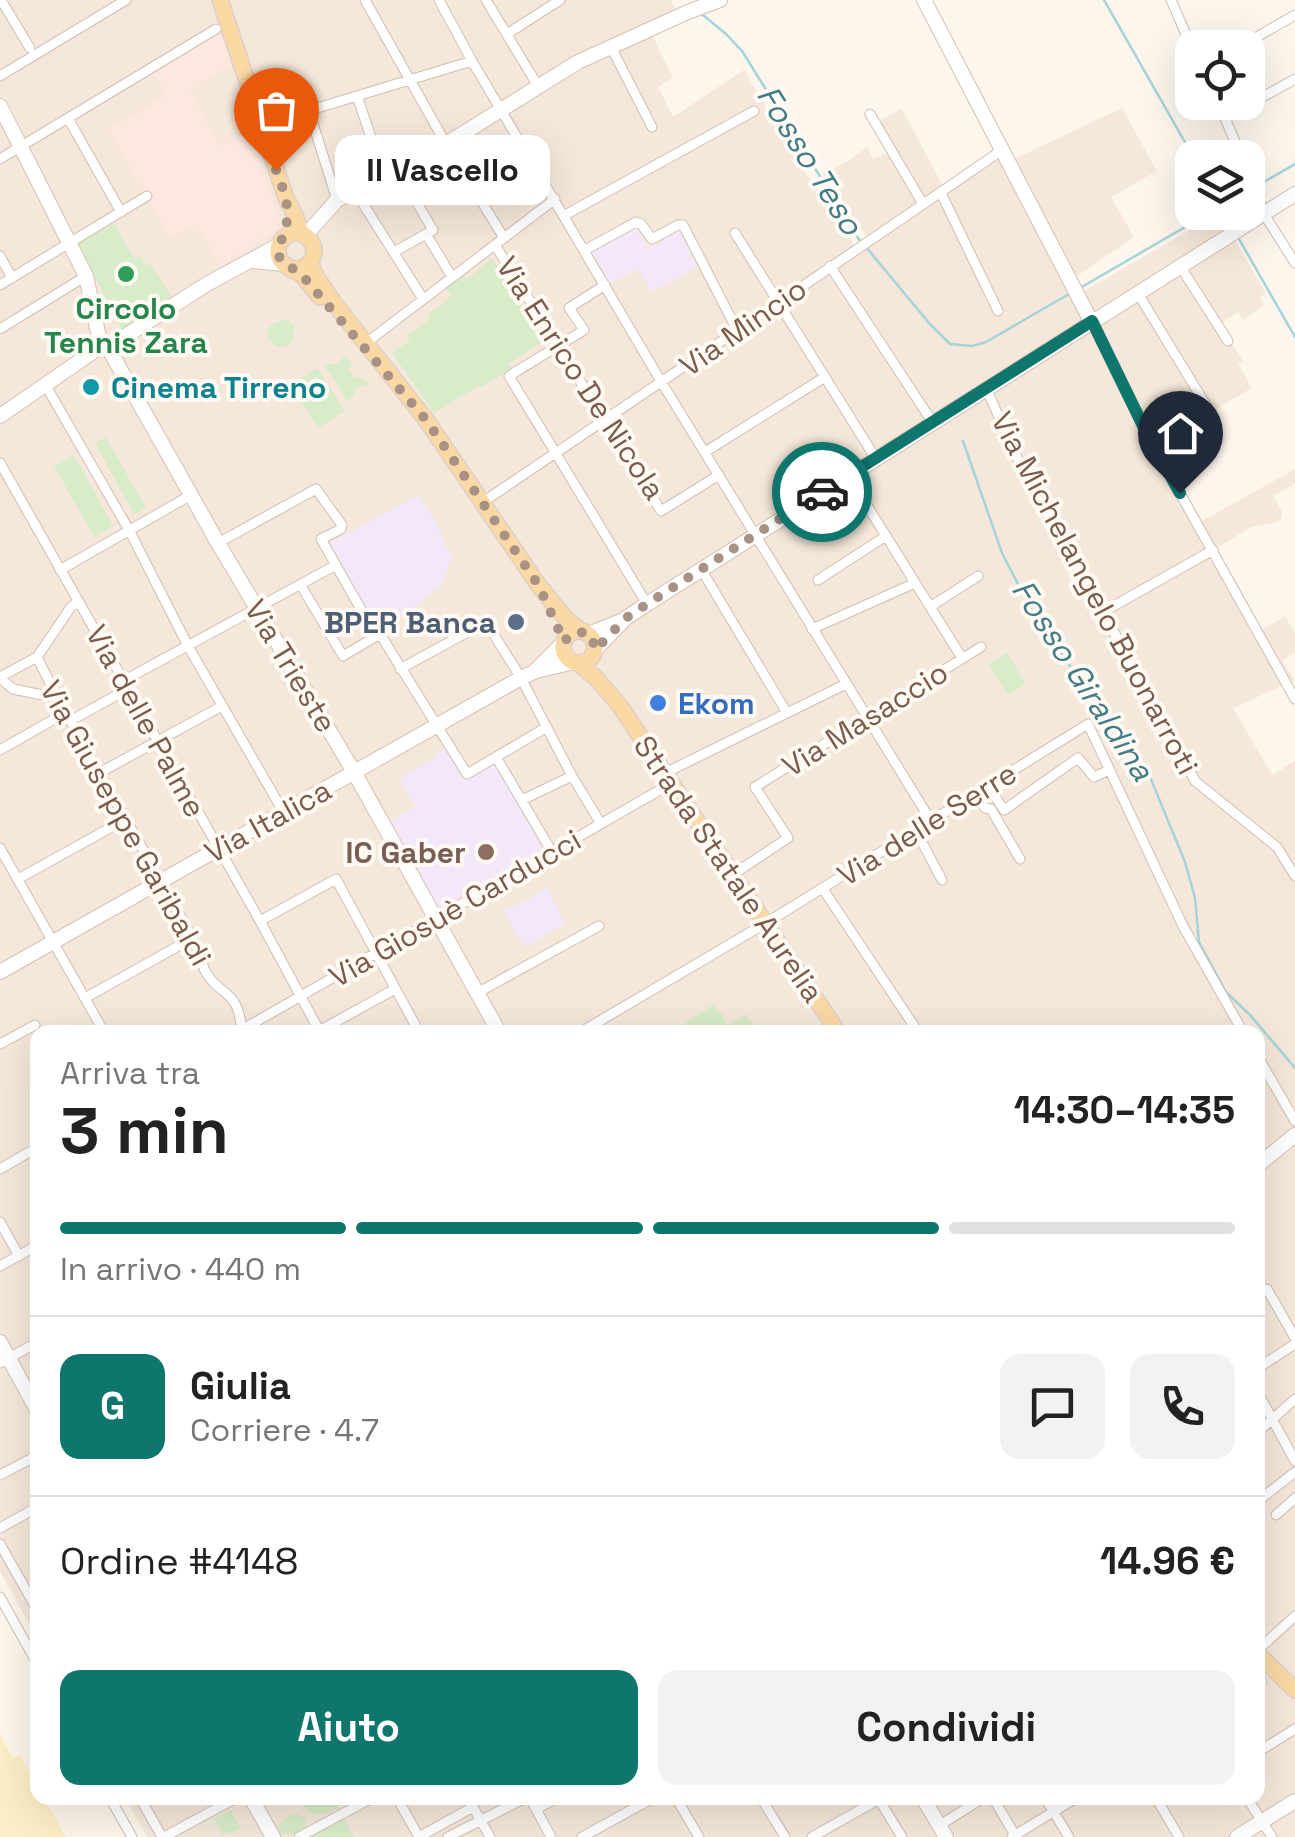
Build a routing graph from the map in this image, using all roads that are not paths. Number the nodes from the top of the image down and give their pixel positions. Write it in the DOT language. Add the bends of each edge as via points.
graph roads {
  1 [pos="1,0"];
  2 [pos="126,0"];
  3 [pos="220,0"];
  4 [pos="365,0"];
  5 [pos="439,0"];
  6 [pos="486,0"];
  7 [pos="560,0"];
  8 [pos="720,0"];
  9 [pos="924,0"];
  10 [pos="1171,0"];
  11 [pos="1295,16"];
  12 [pos="216,28"];
  13 [pos="1184,30"];
  14 [pos="1265,33"];
  15 [pos="506,34"];
  16 [pos="611,47"];
  17 [pos="30,48"];
  18 [pos="472,61"];
  19 [pos="0,76"];
  20 [pos="1295,78"];
  21 [pos="410,80"];
  22 [pos="538,86"];
  23 [pos="1265,95"];
  24 [pos="358,96"];
  25 [pos="0,106"];
  26 [pos="502,108"];
  27 [pos="308,111"];
  28 [pos="754,111"];
  29 [pos="870,114"];
  30 [pos="69,120"];
  31 [pos="268,123"];
  32 [pos="652,127"];
  33 [pos="446,144"];
  34 [pos="22,147"];
  35 [pos="1002,150"];
  36 [pos="0,159"];
  37 [pos="391,172"];
  38 [pos="356,190"];
  39 [pos="941,192"];
  40 [pos="1295,194"];
  41 [pos="147,196"];
  42 [pos="286,198"];
  43 [pos="555,199"];
  44 [pos="338,200"];
  45 [pos="922,204"];
  46 [pos="121,212"];
  47 [pos="1265,213"];
  48 [pos="564,215"];
  49 [pos="1265,216"];
  50 [pos="1237,230"];
  51 [pos="426,234"];
  52 [pos="735,234"];
  53 [pos="500,241"];
  54 [pos="281,242"];
  55 [pos="71,244"];
  56 [pos="308,245"];
  57 [pos="585,250"];
  58 [pos="394,252"];
  59 [pos="0,256"];
  60 [pos="247,261"];
  61 [pos="1295,263"];
  62 [pos="288,266"];
  63 [pos="830,266"];
  64 [pos="1180,266"];
  65 [pos="86,276"];
  66 [pos="12,278"];
  67 [pos="452,278"];
  68 [pos="0,285"];
  69 [pos="605,285"];
  70 [pos="1137,292"];
  71 [pos="424,299"];
  72 [pos="778,302"];
  73 [pos="998,311"];
  74 [pos="1092,321"];
  75 [pos="0,328"];
  76 [pos="737,330"];
  77 [pos="1228,341"];
  78 [pos="366,343"];
  79 [pos="107,346"];
  80 [pos="558,346"];
  81 [pos="825,377"];
  82 [pos="662,383"];
  83 [pos="46,386"];
  84 [pos="986,388"];
  85 [pos="406,396"];
  86 [pos="1210,410"];
  87 [pos="0,416"];
  88 [pos="604,420"];
  89 [pos="932,423"];
  90 [pos="706,452"];
  91 [pos="556,453"];
  92 [pos="876,458"];
  93 [pos="0,462"];
  94 [pos="719,475"];
  95 [pos="848,476"];
  96 [pos="192,495"];
  97 [pos="483,502"];
  98 [pos="129,530"];
  99 [pos="754,535"];
  100 [pos="886,536"];
  101 [pos="218,543"];
  102 [pos="1213,550"];
  103 [pos="336,564"];
  104 [pos="700,569"];
  105 [pos="60,570"];
  106 [pos="978,576"];
  107 [pos="818,580"];
  108 [pos="915,583"];
  109 [pos="300,584"];
  110 [pos="539,586"];
  111 [pos="78,602"];
  112 [pos="647,604"];
  113 [pos="930,607"];
  114 [pos="257,608"];
  115 [pos="1103,612"];
  116 [pos="626,618"];
  117 [pos="812,628"];
  118 [pos="585,633"];
  119 [pos="380,634"];
  120 [pos="564,642"];
  121 [pos="188,646"];
  122 [pos="981,646"];
  123 [pos="595,651"];
  124 [pos="37,657"];
  125 [pos="962,658"];
  126 [pos="576,662"];
  127 [pos="400,669"];
  128 [pos="528,674"];
  129 [pos="0,678"];
  130 [pos="846,684"];
  131 [pos="126,685"];
  132 [pos="57,698"];
  133 [pos="1295,700"];
  134 [pos="222,706"];
  135 [pos="620,706"];
  136 [pos="787,713"];
  137 [pos="68,717"];
  138 [pos="867,718"];
  139 [pos="436,727"];
  140 [pos="547,727"];
  141 [pos="158,741"];
  142 [pos="0,750"];
  143 [pos="496,757"];
  144 [pos="1108,770"];
  145 [pos="354,772"];
  146 [pos="100,773"];
  147 [pos="572,776"];
  148 [pos="668,778"];
  149 [pos="988,786"];
  150 [pos="976,793"];
  151 [pos="522,800"];
  152 [pos="284,813"];
  153 [pos="126,819"];
  154 [pos="932,821"];
  155 [pos="601,824"];
  156 [pos="916,831"];
  157 [pos="0,848"];
  158 [pos="218,849"];
  159 [pos="550,853"];
  160 [pos="1020,859"];
  161 [pos="732,875"];
  162 [pos="1295,876"];
  163 [pos="18,879"];
  164 [pos="942,880"];
  165 [pos="161,882"];
  166 [pos="823,888"];
  167 [pos="436,918"];
  168 [pos="260,921"];
  169 [pos="766,923"];
  170 [pos="599,926"];
  171 [pos="191,938"];
  172 [pos="54,943"];
  173 [pos="376,955"];
  174 [pos="0,972"];
  175 [pos="395,989"];
  176 [pos="477,994"];
  177 [pos="301,997"];
  178 [pos="85,998"];
  179 [pos="100,1025"];
  180 [pos="241,1025"];
  181 [pos="255,1025"];
  182 [pos="316,1025"];
  183 [pos="332,1025"];
  184 [pos="415,1025"];
  185 [pos="495,1025"];
  186 [pos="593,1025"];
  187 [pos="833,1025"];
  188 [pos="913,1025"];
  189 [pos="1239,1025"];
  190 [pos="30,1028"];
  191 [pos="0,1044"];
  192 [pos="1265,1069"];
  193 [pos="1295,1121"];
  194 [pos="1295,1135"];
  195 [pos="30,1151"];
  196 [pos="1265,1159"];
  197 [pos="0,1168"];
  198 [pos="0,1222"];
  199 [pos="30,1249"];
  200 [pos="18,1256"];
  201 [pos="0,1266"];
  202 [pos="1266,1288"];
  203 [pos="1295,1341"];
  204 [pos="0,1342"];
  205 [pos="30,1346"];
  206 [pos="4,1361"];
  207 [pos="1265,1363"];
  208 [pos="1295,1399"];
  209 [pos="30,1400"];
  210 [pos="1265,1406"];
  211 [pos="1272,1418"];
  212 [pos="1265,1425"];
  213 [pos="30,1459"];
  214 [pos="1295,1461"];
  215 [pos="1295,1472"];
  216 [pos="0,1475"];
  217 [pos="1265,1496"];
  218 [pos="1295,1498"];
  219 [pos="30,1511"];
  220 [pos="1276,1515"];
  221 [pos="0,1528"];
  222 [pos="0,1544"];
  223 [pos="0,1597"];
  224 [pos="30,1598"];
  225 [pos="1295,1616"];
  226 [pos="1265,1645"];
  227 [pos="30,1651"];
  228 [pos="1265,1659"];
  229 [pos="1295,1690"];
  230 [pos="1295,1729"];
  231 [pos="1265,1748"];
  232 [pos="1295,1801"];
  233 [pos="114,1805"];
  234 [pos="144,1805"];
  235 [pos="223,1805"];
  236 [pos="255,1805"];
  237 [pos="351,1805"];
  238 [pos="359,1805"];
  239 [pos="401,1805"];
  240 [pos="467,1805"];
  241 [pos="473,1805"];
  242 [pos="514,1805"];
  243 [pos="533,1805"];
  244 [pos="544,1805"];
  245 [pos="640,1805"];
  246 [pos="680,1805"];
  247 [pos="765,1805"];
  248 [pos="868,1805"];
  249 [pos="884,1805"];
  250 [pos="928,1805"];
  251 [pos="975,1805"];
  252 [pos="996,1805"];
  253 [pos="1049,1805"];
  254 [pos="1064,1805"];
  255 [pos="1160,1805"];
  256 [pos="1252,1805"];
  257 [pos="353,1808"];
  258 [pos="536,1809"];
  259 [pos="1053,1812"];
  260 [pos="482,1821"];
  261 [pos="1262,1821"];
  262 [pos="943,1831"];
  263 [pos="1013,1836"];
  264 [pos="132,1837"];
  265 [pos="163,1837"];
  266 [pos="273,1837"];
  267 [pos="298,1837"];
  268 [pos="419,1837"];
  269 [pos="448,1837"];
  270 [pos="490,1837"];
  271 [pos="551,1837"];
  272 [pos="582,1837"];
  273 [pos="699,1837"];
  274 [pos="785,1837"];
  275 [pos="812,1837"];
  276 [pos="902,1837"];
  277 [pos="1069,1837"];
  278 [pos="1179,1837"];
  279 [pos="1237,1837"];
  280 [pos="1272,1837"];
  1 -- 17 [label="street"];
  2 -- 19 [label="street"];
  3 -- 42 [label="main road"];
  4 -- 21 [label="street, Via Enrico De Nicola"];
  5 -- 18 [label="street"];
  6 -- 15 [label="street"];
  7 -- 15 [label="street"];
  8 -- 16 [label="street"];
  9 -- 35 [label="street"];
  10 -- 13 [label="street"];
  11 -- 14 [label="street"];
  12 -- 30 [label="street"];
  15 -- 22 [label="street"];
  16 -- 22 [label="street"];
  16 -- 32 [label="street"];
  18 -- 21 [label="street"];
  18 -- 26 [label="street"];
  20 -- 23 [label="street"];
  21 -- 24 [label="street"];
  21 -- 33 [label="street, Via Enrico De Nicola"];
  22 -- 26 [label="street"];
  24 -- 27 [label="street"];
  24 -- 37 [label="street"];
  25 -- 34 [label="street, Via Trieste"];
  26 -- 33 [label="street"];
  26 -- 43 [label="street"];
  27 -- 31 [label="street"];
  27 -- 44 [label="street"];
  28 -- 48 [label="street"];
  29 -- 45 [label="street"];
  30 -- 34 [label="street"];
  30 -- 46 [label="street"];
  33 -- 37 [label="street"];
  33 -- 53 [label="street, Via Enrico De Nicola"];
  34 -- 36 [label="street"];
  34 -- 55 [label="street, Via Trieste"];
  35 -- 39 [label="street, Via Mincio"];
  35 -- 74 [label="street"];
  37 -- 38 [label="street"];
  37 -- 51 [label="street" via="433,230"];
  38 -- 44 [label="street"];
  38 -- 58 [label="street"];
  39 -- 45 [label="street, Via Mincio"];
  39 -- 73 [label="street"];
  40 -- 47 [label="street"];
  41 -- 46 [label="street"];
  42 -- 54 [label="main road"];
  42 -- 56 [label="main road"];
  43 -- 48 [label="street"];
  43 -- 53 [label="street"];
  44 -- 56 [label="street" via="319,218"];
  45 -- 63 [label="street, Via Mincio"];
  46 -- 55 [label="street"];
  48 -- 57 [label="street"];
  49 -- 61 [label="street"];
  50 -- 64 [label="street"];
  51 -- 58 [label="street"];
  51 -- 67 [label="street"];
  52 -- 72 [label="street"];
  53 -- 67 [label="street"];
  53 -- 80 [label="street, Via Enrico De Nicola"];
  54 -- 56 [label="main road" via="292,234"];
  54 -- 60 [label="street"];
  54 -- 62 [label="main road" via="278,256"];
  55 -- 65 [label="street, Via Trieste"];
  55 -- 66 [label="street"];
  56 -- 62 [label="main road" via="302,268"];
  56 -- 78 [label="main road" via="325,290"];
  57 -- 69 [label="street"];
  57 -- 76 [label="street" via="636,222 652,239 683,225"];
  58 -- 71 [label="street"];
  59 -- 66 [label="street"];
  60 -- 62 [label="street"];
  60 -- 79 [label="street"];
  62 -- 85 [label="main road"];
  63 -- 72 [label="street, Via Mincio"];
  63 -- 89 [label="street"];
  64 -- 70 [label="street"];
  64 -- 77 [label="street"];
  65 -- 75 [label="street"];
  65 -- 79 [label="street, Via Trieste"];
  66 -- 68 [label="street"];
  67 -- 71 [label="street"];
  69 -- 80 [label="street" via="569,308 584,330"];
  69 -- 82 [label="street"];
  70 -- 74 [label="street"];
  70 -- 86 [label="street"];
  71 -- 78 [label="street"];
  72 -- 76 [label="street, Via Mincio"];
  72 -- 81 [label="street"];
  74 -- 84 [label="street"];
  74 -- 102 [label="street"];
  76 -- 82 [label="street, Via Mincio"];
  78 -- 85 [label="main road"];
  79 -- 83 [label="street"];
  79 -- 96 [label="street, Via Trieste"];
  80 -- 88 [label="street, Via Enrico De Nicola"];
  80 -- 91 [label="street" via="509,376"];
  81 -- 90 [label="street"];
  81 -- 92 [label="street"];
  82 -- 88 [label="street, Via Mincio"];
  82 -- 90 [label="street"];
  83 -- 87 [label="street"];
  83 -- 98 [label="street"];
  84 -- 89 [label="street"];
  84 -- 115 [label="street, Via Michelangelo Buonarroti" via="1028,480"];
  85 -- 97 [label="main road"];
  88 -- 91 [label="street, Via Mincio"];
  88 -- 94 [label="street, Via Enrico De Nicola" via="661,510"];
  89 -- 92 [label="street"];
  90 -- 94 [label="street"];
  91 -- 97 [label="street, Via Mincio"];
  91 -- 112 [label="street"];
  92 -- 95 [label="street"];
  93 -- 105 [label="street, Via delle Palme"];
  94 -- 99 [label="street"];
  95 -- 99 [label="street"];
  95 -- 100 [label="street"];
  96 -- 98 [label="street"];
  96 -- 101 [label="street, Via Trieste"];
  97 -- 110 [label="main road"];
  98 -- 105 [label="street"];
  98 -- 121 [label="street"];
  99 -- 104 [label="street"];
  99 -- 117 [label="street"];
  100 -- 107 [label="street"];
  100 -- 108 [label="street"];
  101 -- 103 [label="street" via="316,489 342,526 321,539"];
  101 -- 114 [label="street, Via Trieste"];
  102 -- 115 [label="street"];
  102 -- 133 [label="street"];
  103 -- 109 [label="street"];
  103 -- 119 [label="street"];
  104 -- 112 [label="street"];
  104 -- 136 [label="street"];
  105 -- 111 [label="street, Via delle Palme"];
  106 -- 113 [label="street"];
  108 -- 113 [label="street"];
  108 -- 117 [label="street"];
  109 -- 114 [label="street"];
  109 -- 119 [label="street" via="344,656"];
  110 -- 118 [label="main road"];
  110 -- 120 [label="main road"];
  111 -- 124 [label="street"];
  111 -- 131 [label="street, Via delle Palme"];
  112 -- 116 [label="street"];
  113 -- 125 [label="street"];
  114 -- 121 [label="street"];
  114 -- 145 [label="street, Via Trieste"];
  115 -- 162 [label="street, Via Michelangelo Buonarroti" via="1195,781 1277,846"];
  116 -- 118 [label="street"];
  116 -- 123 [label="street"];
  117 -- 130 [label="street"];
  118 -- 120 [label="main road"];
  118 -- 123 [label="main road"];
  119 -- 127 [label="street"];
  120 -- 126 [label="main road" via="564,652"];
  120 -- 128 [label="street, Via Italica"];
  121 -- 131 [label="street"];
  121 -- 134 [label="street"];
  122 -- 125 [label="street, Via Masaccio"];
  123 -- 126 [label="main road"];
  123 -- 135 [label="main road, Strada Statale Aurelia"];
  124 -- 129 [label="street"];
  124 -- 132 [label="street, Via Giuseppe Garibaldi"];
  125 -- 138 [label="street, Via Masaccio"];
  126 -- 128 [label="street, Via Italica"];
  126 -- 135 [label="main road, Strada Statale Aurelia"];
  127 -- 128 [label="street" via="486,622"];
  127 -- 139 [label="street"];
  128 -- 139 [label="street, Via Italica"];
  128 -- 140 [label="street"];
  129 -- 132 [label="street" via="13,689"];
  130 -- 136 [label="street, Via Giosuè Carducci"];
  130 -- 138 [label="street"];
  131 -- 137 [label="street"];
  131 -- 141 [label="street, Via delle Palme"];
  132 -- 137 [label="street, Via Giuseppe Garibaldi"];
  134 -- 141 [label="street"];
  134 -- 152 [label="street"];
  135 -- 148 [label="main road, Strada Statale Aurelia"];
  136 -- 148 [label="street, Via Giosuè Carducci"];
  137 -- 142 [label="street"];
  137 -- 146 [label="street, Via Giuseppe Garibaldi"];
  138 -- 154 [label="street"];
  138 -- 161 [label="street, Via Masaccio" via="755,786 788,838"];
  139 -- 143 [label="street" via="466,774"];
  139 -- 145 [label="street, Via Italica"];
  140 -- 143 [label="street"];
  140 -- 147 [label="street"];
  141 -- 146 [label="street"];
  141 -- 158 [label="street, Via delle Palme"];
  143 -- 151 [label="street"];
  144 -- 149 [label="street" via="1094,777 1078,758 1004,810"];
  144 -- 149 [label="street, Via delle Serre" via="1088,724"];
  144 -- 189 [label="street"];
  145 -- 152 [label="street, Via Italica"];
  145 -- 167 [label="street, Via Trieste"];
  146 -- 153 [label="street, Via Giuseppe Garibaldi"];
  147 -- 151 [label="street"];
  147 -- 155 [label="street"];
  148 -- 155 [label="street, Via Giosuè Carducci"];
  148 -- 161 [label="main road, Strada Statale Aurelia"];
  149 -- 150 [label="street, Via delle Serre"];
  150 -- 154 [label="street, Via delle Serre"];
  150 -- 160 [label="street"];
  151 -- 159 [label="street"];
  152 -- 158 [label="street, Via Italica"];
  153 -- 163 [label="street"];
  153 -- 165 [label="street, Via Giuseppe Garibaldi"];
  154 -- 156 [label="street, Via delle Serre"];
  155 -- 159 [label="street, Via Giosuè Carducci"];
  156 -- 164 [label="street"];
  156 -- 166 [label="street, Via delle Serre"];
  157 -- 163 [label="street"];
  158 -- 165 [label="street, Via Italica"];
  158 -- 168 [label="street, Via delle Palme"];
  159 -- 167 [label="street, Via Giosuè Carducci"];
  161 -- 169 [label="main road, Strada Statale Aurelia"];
  163 -- 172 [label="street"];
  165 -- 171 [label="street, Via Giuseppe Garibaldi"];
  165 -- 172 [label="street, Via Italica"];
  166 -- 169 [label="street, Via delle Serre"];
  166 -- 188 [label="street"];
  167 -- 173 [label="street, Via Giosuè Carducci"];
  167 -- 176 [label="street, Via Trieste"];
  168 -- 173 [label="street" via="336,879"];
  168 -- 177 [label="street, Via delle Palme"];
  169 -- 186 [label="street, Via delle Serre"];
  169 -- 187 [label="main road, Strada Statale Aurelia"];
  170 -- 176 [label="street"];
  171 -- 178 [label="street"];
  171 -- 180 [label="street, Via Giuseppe Garibaldi" via="204,969 239,1009"];
  172 -- 174 [label="street, Via Italica"];
  172 -- 178 [label="street"];
  173 -- 175 [label="street"];
  173 -- 177 [label="street, Via Giosuè Carducci"];
  175 -- 183 [label="street"];
  175 -- 184 [label="street"];
  176 -- 185 [label="street, Via Trieste"];
  177 -- 181 [label="street, Via Giosuè Carducci"];
  177 -- 182 [label="street, Via delle Palme"];
  178 -- 179 [label="street"];
  190 -- 191 [label="street"];
  192 -- 193 [label="street"];
  194 -- 196 [label="street"];
  195 -- 197 [label="street"];
  198 -- 200 [label="street"];
  199 -- 200 [label="street"];
  200 -- 201 [label="street"];
  202 -- 203 [label="street"];
  203 -- 207 [label="street"];
  204 -- 206 [label="street"];
  205 -- 206 [label="street"];
  206 -- 209 [label="street"];
  208 -- 211 [label="street"];
  210 -- 211 [label="street"];
  211 -- 212 [label="street"];
  211 -- 214 [label="street"];
  213 -- 216 [label="street"];
  215 -- 217 [label="street"];
  218 -- 220 [label="street"];
  219 -- 221 [label="street"];
  222 -- 224 [label="street"];
  223 -- 227 [label="street"];
  225 -- 226 [label="street"];
  228 -- 229 [label="main road"];
  230 -- 231 [label="street"];
  232 -- 261 [label="street"];
  233 -- 264 [label="street"];
  234 -- 265 [label="street"];
  235 -- 265 [label="street"];
  236 -- 266 [label="street"];
  237 -- 257 [label="street"];
  238 -- 257 [label="street"];
  239 -- 268 [label="street"];
  240 -- 268 [label="street"];
  241 -- 260 [label="street"];
  242 -- 260 [label="street"];
  243 -- 258 [label="street"];
  244 -- 258 [label="street"];
  245 -- 272 [label="street"];
  246 -- 273 [label="street"];
  247 -- 274 [label="street"];
  248 -- 275 [label="street"];
  249 -- 276 [label="street"];
  250 -- 262 [label="street"];
  251 -- 262 [label="street"];
  252 -- 263 [label="street"];
  253 -- 259 [label="street"];
  254 -- 259 [label="street"];
  255 -- 278 [label="street"];
  256 -- 261 [label="street"];
  257 -- 267 [label="street"];
  258 -- 271 [label="street"];
  259 -- 263 [label="street"];
  259 -- 277 [label="street"];
  260 -- 269 [label="street"];
  260 -- 270 [label="street"];
  261 -- 279 [label="street"];
  261 -- 280 [label="street"];
}
